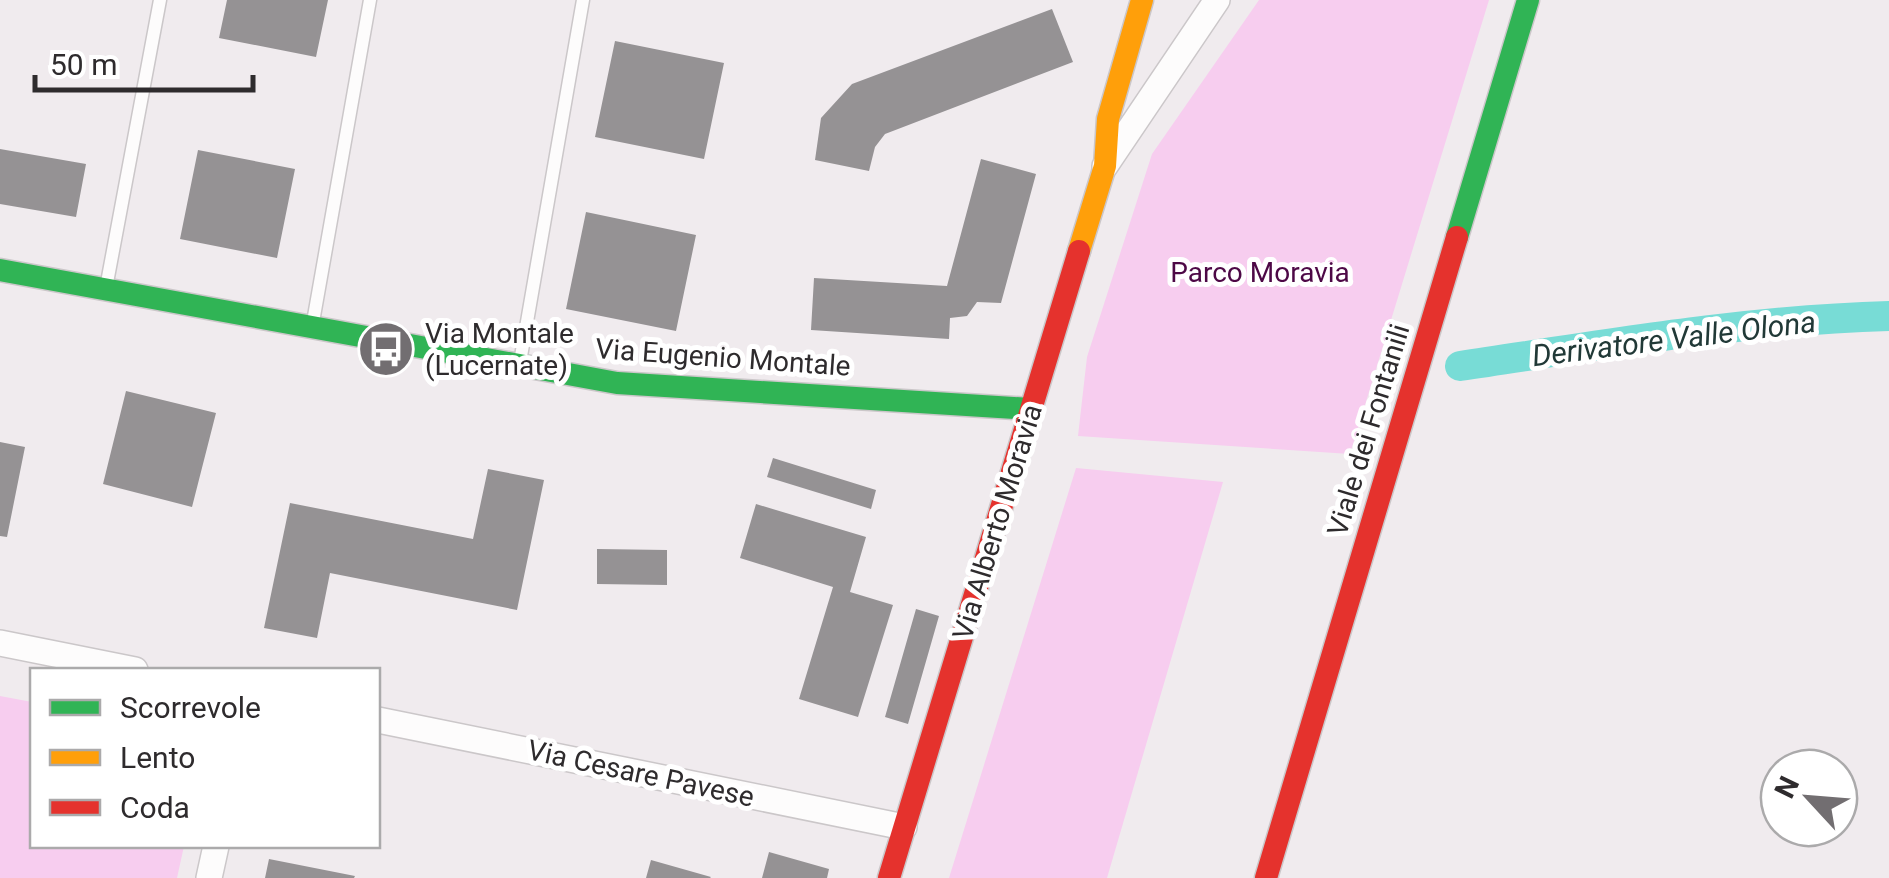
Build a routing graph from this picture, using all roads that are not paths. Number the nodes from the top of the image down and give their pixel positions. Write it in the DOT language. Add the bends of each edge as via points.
graph roads {
  1 [pos="160,0"];
  2 [pos="370,0"];
  3 [pos="583,0"];
  4 [pos="1142,0"];
  5 [pos="1217,0"];
  6 [pos="1526,2"];
  7 [pos="1105,166"];
  8 [pos="0,270"];
  9 [pos="106,290"];
  10 [pos="312,327"];
  11 [pos="520,365"];
  12 [pos="1031,408"];
  13 [pos="0,643"];
  14 [pos="126,668"];
  15 [pos="380,720"];
  16 [pos="904,827"];
  17 [pos="216,848"];
  18 [pos="209,878"];
  19 [pos="888,878"];
  20 [pos="1266,878"];
  1 -- 9 [label="lane"];
  2 -- 10 [label="lane"];
  3 -- 11 [label="lane"];
  4 -- 7 [label="street, Via Alberto Moravia" via="1108,120"];
  5 -- 7 [label="street, Via Alberto Moravia"];
  6 -- 20 [label="street, Viale dei Fontanili"];
  7 -- 12 [label="street, Via Alberto Moravia"];
  8 -- 9 [label="street, Via Eugenio Montale"];
  9 -- 10 [label="street, Via Eugenio Montale"];
  10 -- 11 [label="street, Via Eugenio Montale"];
  11 -- 12 [label="street, Via Eugenio Montale" via="618,383"];
  12 -- 16 [label="street, Via Alberto Moravia"];
  13 -- 14 [label="street"];
  15 -- 16 [label="street, Via Cesare Pavese"];
  16 -- 19 [label="street, Via Alberto Moravia"];
  17 -- 18 [label="street"];
}
